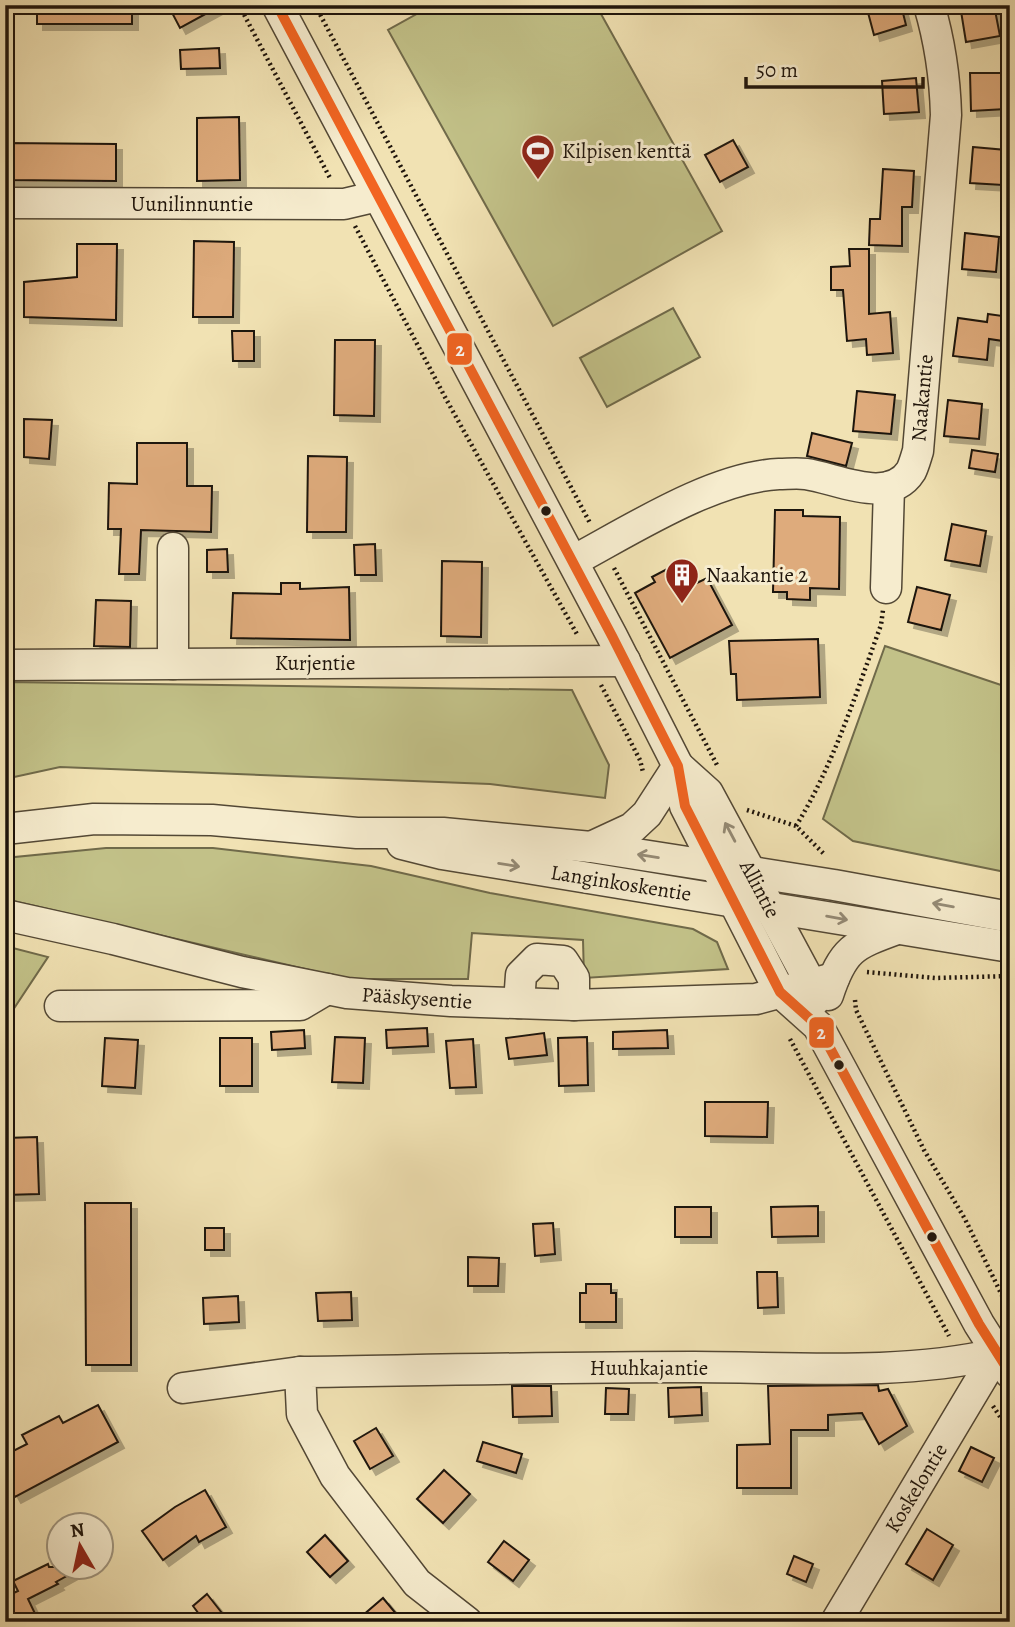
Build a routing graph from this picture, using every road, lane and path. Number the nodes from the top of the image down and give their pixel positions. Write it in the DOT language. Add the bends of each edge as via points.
graph roads {
  1 [pos="239,5"];
  2 [pos="276,5"];
  3 [pos="316,5"];
  4 [pos="929,5"];
  5 [pos="378,196"];
  6 [pos="5,203"];
  7 [pos="344,204"];
  8 [pos="889,487"];
  9 [pos="602,545"];
  10 [pos="173,548"];
  11 [pos="573,561"];
  12 [pos="886,588"];
  13 [pos="625,661"];
  14 [pos="589,662"];
  15 [pos="173,664"];
  16 [pos="5,665"];
  17 [pos="678,766"];
  18 [pos="719,768"];
  19 [pos="644,782"];
  20 [pos="796,826"];
  21 [pos="5,829"];
  22 [pos="357,833"];
  23 [pos="591,847"];
  24 [pos="716,867"];
  25 [pos="751,872"];
  26 [pos="733,901"];
  27 [pos="769,907"];
  28 [pos="5,915"];
  29 [pos="1010,917"];
  30 [pos="897,929"];
  31 [pos="1010,947"];
  32 [pos="1010,976"];
  33 [pos="840,982"];
  34 [pos="327,989"];
  35 [pos="780,992"];
  36 [pos="519,1003"];
  37 [pos="574,1005"];
  38 [pos="60,1006"];
  39 [pos="818,1026"];
  40 [pos="789,1037"];
  41 [pos="1010,1312"];
  42 [pos="1003,1363"];
  43 [pos="300,1372"];
  44 [pos="970,1373"];
  45 [pos="183,1388"];
  46 [pos="1010,1432"];
  47 [pos="467,1622"];
  48 [pos="836,1622"];
  1 -- 7 [label="path"];
  2 -- 5 [label="street, Allintie"];
  3 -- 9 [label="path"];
  4 -- 8 [label="street, Naakantie" via="939,38 946,115 918,451 911,471"];
  5 -- 7 [label="street, Uunilinnuntie"];
  5 -- 11 [label="street, Allintie"];
  6 -- 7 [label="street, Uunilinnuntie"];
  7 -- 14 [label="path"];
  8 -- 9 [label="street" via="869,488 805,474 746,480 690,498"];
  8 -- 12 [label="street"];
  9 -- 11 [label="street"];
  9 -- 18 [label="path"];
  10 -- 15 [label="street"];
  11 -- 13 [label="street, Allintie"];
  12 -- 20 [label="path" via="881,625 844,725"];
  13 -- 14 [label="street, Kurjentie"];
  13 -- 17 [label="street, Allintie"];
  14 -- 15 [label="street, Kurjentie"];
  14 -- 19 [label="path" via="640,760"];
  15 -- 16 [label="street, Kurjentie"];
  17 -- 23 [label="street" via="647,814 632,828"];
  17 -- 24 [label="street, Allintie" via="685,806"];
  25 -- 17 [label="street, Allintie, one-way" via="708,793"];
  21 -- 22 [label="street, Langinkoskentie" via="94,819 212,820"];
  22 -- 23 [label="street, Langinkoskentie" via="443,834"];
  22 -- 26 [label="street, Langinkoskentie, one-way" via="442,854"];
  24 -- 23 [label="street, Langinkoskentie, one-way"];
  24 -- 25 [label="street, Langinkoskentie"];
  24 -- 26 [label="street, Allintie"];
  25 -- 27 [label="street, Allintie"];
  29 -- 25 [label="street, Langinkoskentie, one-way"];
  26 -- 27 [label="street, Langinkoskentie"];
  26 -- 35 [label="street, Allintie"];
  27 -- 30 [label="street, Langinkoskentie, one-way"];
  27 -- 33 [label="street, Allintie"];
  28 -- 34 [label="street, Pääskysentie"];
  30 -- 31 [label="street, Langinkoskentie"];
  30 -- 33 [label="street" via="863,941 850,951 838,968"];
  32 -- 33 [label="path"];
  33 -- 35 [label="street, Pääskysentie"];
  33 -- 39 [label="street"];
  33 -- 41 [label="path"];
  34 -- 36 [label="street, Pääskysentie"];
  34 -- 38 [label="street" via="300,1005"];
  35 -- 37 [label="street, Pääskysentie" via="756,999"];
  35 -- 39 [label="street, Allintie"];
  36 -- 37 [label="street, Pääskysentie"];
  36 -- 37 [label="street" via="520,975 537,959 563,961 574,978"];
  39 -- 42 [label="street, Allintie"];
  40 -- 44 [label="path"];
  42 -- 44 [label="street, Koskelontie"];
  43 -- 44 [label="street, Huuhkajantie" via="663,1367 911,1368"];
  43 -- 45 [label="street, Huuhkajantie"];
  43 -- 47 [label="street" via="302,1414 335,1476 417,1583"];
  44 -- 46 [label="path"];
  44 -- 48 [label="street, Koskelontie"];
}
